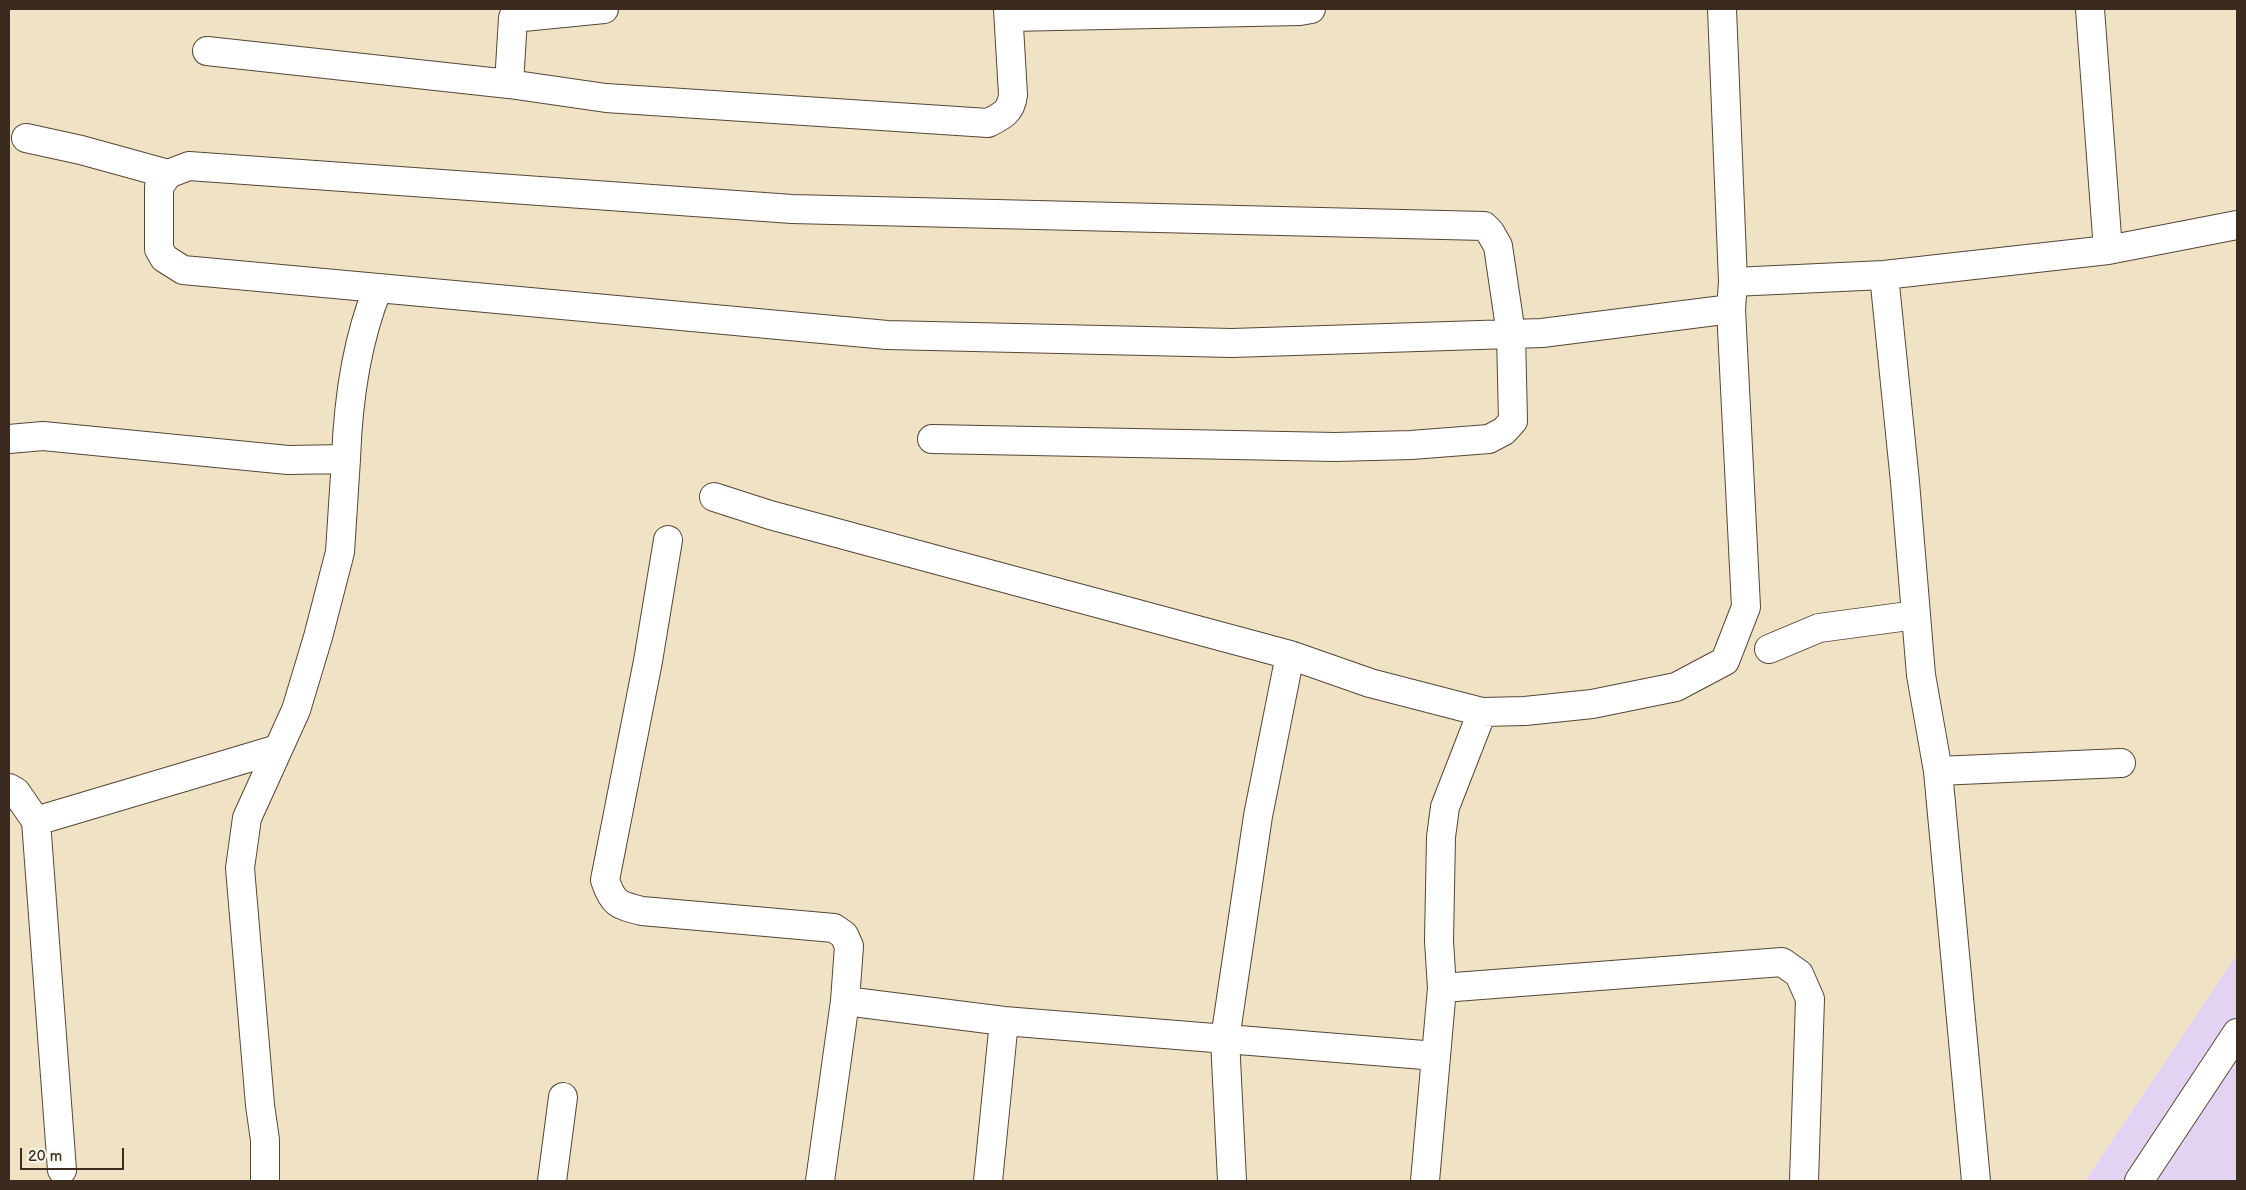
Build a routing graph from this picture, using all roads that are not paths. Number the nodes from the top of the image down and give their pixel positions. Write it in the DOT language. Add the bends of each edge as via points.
graph roads {
  1 [pos="604,9"];
  2 [pos="1310,9"];
  3 [pos="1722,9"];
  4 [pos="2090,9"];
  5 [pos="1162,12"];
  6 [pos="515,13"];
  7 [pos="1008,13"];
  8 [pos="207,51"];
  9 [pos="509,84"];
  10 [pos="26,138"];
  11 [pos="168,174"];
  12 [pos="2237,225"];
  13 [pos="2108,250"];
  14 [pos="1884,275"];
  15 [pos="1733,282"];
  16 [pos="378,288"];
  17 [pos="1731,309"];
  18 [pos="1511,334"];
  19 [pos="9,439"];
  20 [pos="932,439"];
  21 [pos="346,460"];
  22 [pos="714,497"];
  23 [pos="668,540"];
  24 [pos="1916,615"];
  25 [pos="1769,649"];
  26 [pos="1290,656"];
  27 [pos="1482,712"];
  28 [pos="278,749"];
  29 [pos="2121,763"];
  30 [pos="1938,771"];
  31 [pos="9,788"];
  32 [pos="36,820"];
  33 [pos="1442,988"];
  34 [pos="845,1001"];
  35 [pos="1004,1021"];
  36 [pos="2237,1032"];
  37 [pos="1224,1039"];
  38 [pos="1436,1056"];
  39 [pos="563,1097"];
  40 [pos="62,1170"];
  41 [pos="265,1181"];
  42 [pos="552,1181"];
  43 [pos="820,1181"];
  44 [pos="988,1181"];
  45 [pos="1232,1181"];
  46 [pos="1424,1181"];
  47 [pos="1804,1181"];
  48 [pos="1976,1181"];
  49 [pos="2139,1181"];
  1 -- 6 [label="street"];
  2 -- 5 [label="street"];
  3 -- 15 [label="street"];
  4 -- 13 [label="street"];
  5 -- 7 [label="street"];
  6 -- 9 [label="street"];
  7 -- 9 [label="street" via="1012,106 1004,115 988,123 606,98"];
  8 -- 9 [label="street"];
  10 -- 11 [label="street"];
  11 -- 16 [label="street" via="159,186 159,249 164,258 183,270"];
  11 -- 18 [label="street" via="189,166 792,209 1484,226 1498,246"];
  12 -- 13 [label="street"];
  13 -- 14 [label="street"];
  14 -- 15 [label="street"];
  14 -- 24 [label="street" via="1906,482"];
  15 -- 17 [label="street"];
  16 -- 18 [label="street" via="887,335 1232,343"];
  16 -- 21 [label="street" via="365,319 348,416"];
  17 -- 18 [label="street" via="1542,333"];
  17 -- 27 [label="street" via="1746,607 1725,661 1667,689 1592,704"];
  18 -- 20 [label="street" via="1513,420 1504,431 1489,439 1335,447"];
  19 -- 21 [label="street" via="43,436 288,460"];
  21 -- 28 [label="street" via="340,552 296,710"];
  22 -- 26 [label="street"];
  23 -- 34 [label="street" via="605,880 611,898 622,906 642,911 834,928 844,935 849,946"];
  24 -- 25 [label="street" via="1819,628"];
  24 -- 30 [label="street" via="1921,675"];
  26 -- 27 [label="street" via="1370,683"];
  26 -- 37 [label="street" via="1258,816"];
  27 -- 33 [label="street" via="1445,807 1441,837 1439,941"];
  28 -- 32 [label="street"];
  28 -- 41 [label="street" via="247,818 240,868 265,1140"];
  29 -- 30 [label="street"];
  30 -- 48 [label="street"];
  31 -- 32 [label="street" via="16,792"];
  32 -- 40 [label="street"];
  33 -- 38 [label="street"];
  33 -- 47 [label="street" via="1782,962 1798,974 1810,999"];
  34 -- 35 [label="street"];
  34 -- 43 [label="street"];
  35 -- 37 [label="street"];
  35 -- 44 [label="street"];
  36 -- 49 [label="street"];
  37 -- 38 [label="street"];
  37 -- 45 [label="street"];
  38 -- 46 [label="street"];
  39 -- 42 [label="street"];
}
